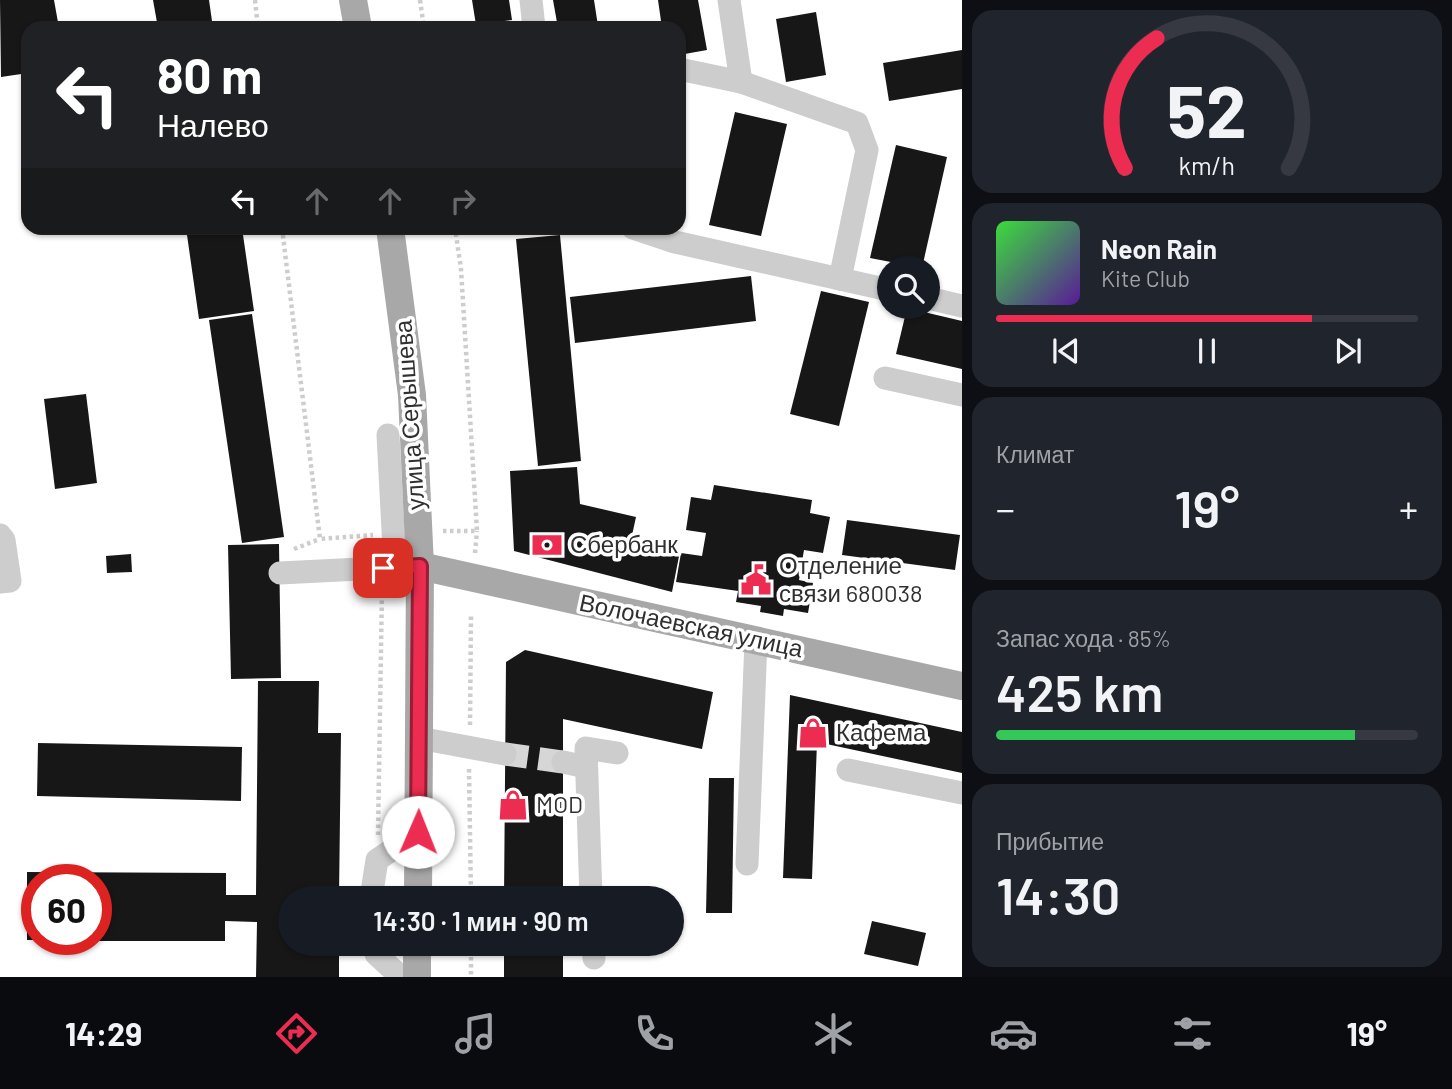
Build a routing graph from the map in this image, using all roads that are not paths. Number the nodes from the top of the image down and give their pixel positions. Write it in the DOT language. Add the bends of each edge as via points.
graph roads {
  1 [pos="353,0"];
  2 [pos="531,0"];
  3 [pos="729,0"];
  4 [pos="357,21"];
  5 [pos="533,21"];
  6 [pos="686,70"];
  7 [pos="741,82"];
  8 [pos="391,235"];
  9 [pos="654,235"];
  10 [pos="840,279"];
  11 [pos="877,287"];
  12 [pos="940,301"];
  13 [pos="962,306"];
  14 [pos="885,378"];
  15 [pos="962,395"];
  16 [pos="388,435"];
  17 [pos="0,535"];
  18 [pos="399,567"];
  19 [pos="280,573"];
  20 [pos="0,582"];
  21 [pos="755,640"];
  22 [pos="962,686"];
  23 [pos="419,738"];
  24 [pos="617,752"];
  25 [pos="505,754"];
  26 [pos="563,762"];
  27 [pos="586,767"];
  28 [pos="848,771"];
  29 [pos="962,793"];
  30 [pos="418,832"];
  31 [pos="747,864"];
  32 [pos="372,886"];
  33 [pos="418,886"];
  34 [pos="591,886"];
  35 [pos="378,956"];
  36 [pos="418,956"];
  37 [pos="401,977"];
  38 [pos="417,977"];
  1 -- 4 [label="main road"];
  2 -- 5 [label="street"];
  3 -- 7 [label="street"];
  6 -- 7 [label="street"];
  7 -- 10 [label="street" via="857,123 867,150"];
  8 -- 18 [label="main road, улица Серышева" via="412,395"];
  9 -- 10 [label="street"];
  10 -- 11 [label="street"];
  12 -- 13 [label="street"];
  14 -- 15 [label="street"];
  16 -- 18 [label="street"];
  17 -- 20 [label="street" via="10,581"];
  18 -- 19 [label="street"];
  18 -- 21 [label="main road, Волочаевская улица"];
  18 -- 23 [label="main road, улица Серышева"];
  21 -- 22 [label="main road, Волочаевская улица"];
  21 -- 31 [label="street"];
  23 -- 25 [label="street"];
  23 -- 30 [label="main road, улица Серышева"];
  24 -- 27 [label="street" via="586,748"];
  26 -- 27 [label="street"];
  27 -- 34 [label="street"];
  28 -- 29 [label="street"];
  30 -- 32 [label="street" via="377,860"];
  30 -- 33 [label="main road, улица Серышева"];
  35 -- 37 [label="street"];
  36 -- 38 [label="main road"];
}
